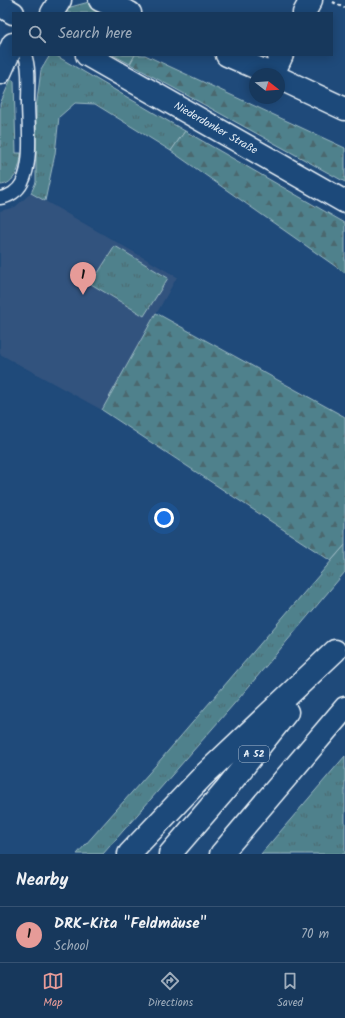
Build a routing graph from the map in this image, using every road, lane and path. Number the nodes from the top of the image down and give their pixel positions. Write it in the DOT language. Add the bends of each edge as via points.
graph roads {
  1 [pos="60,0"];
  2 [pos="100,0"];
  3 [pos="311,0"];
  4 [pos="329,0"];
  5 [pos="0,6"];
  6 [pos="345,8"];
  7 [pos="12,12"];
  8 [pos="53,12"];
  9 [pos="128,12"];
  10 [pos="305,12"];
  11 [pos="12,46"];
  12 [pos="25,56"];
  13 [pos="89,56"];
  14 [pos="229,56"];
  15 [pos="281,56"];
  16 [pos="258,68"];
  17 [pos="275,68"];
  18 [pos="0,73"];
  19 [pos="285,81"];
  20 [pos="345,109"];
  21 [pos="0,198"];
  22 [pos="345,202"];
  23 [pos="340,645"];
  24 [pos="345,708"];
  25 [pos="267,801"];
  26 [pos="129,854"];
  27 [pos="170,854"];
  28 [pos="221,854"];
  29 [pos="232,854"];
  1 -- 8 [label="main road"];
  2 -- 9 [label="main road"];
  3 -- 10 [label="main road"];
  4 -- 6 [label="path"];
  5 -- 7 [label="main road"];
  11 -- 18 [label="main road"];
  12 -- 21 [label="lane" via="28,68 29,142 26,169 18,189"];
  13 -- 22 [label="main road, Niederdonker Straße"];
  14 -- 16 [label="main road"];
  15 -- 17 [label="main road"];
  19 -- 20 [label="main road"];
  23 -- 26 [label="main road" via="203,776"];
  23 -- 27 [label="main road, A 52" via="225,790"];
  24 -- 25 [label="main road"];
  25 -- 28 [label="main road"];
  25 -- 29 [label="main road"];
}
